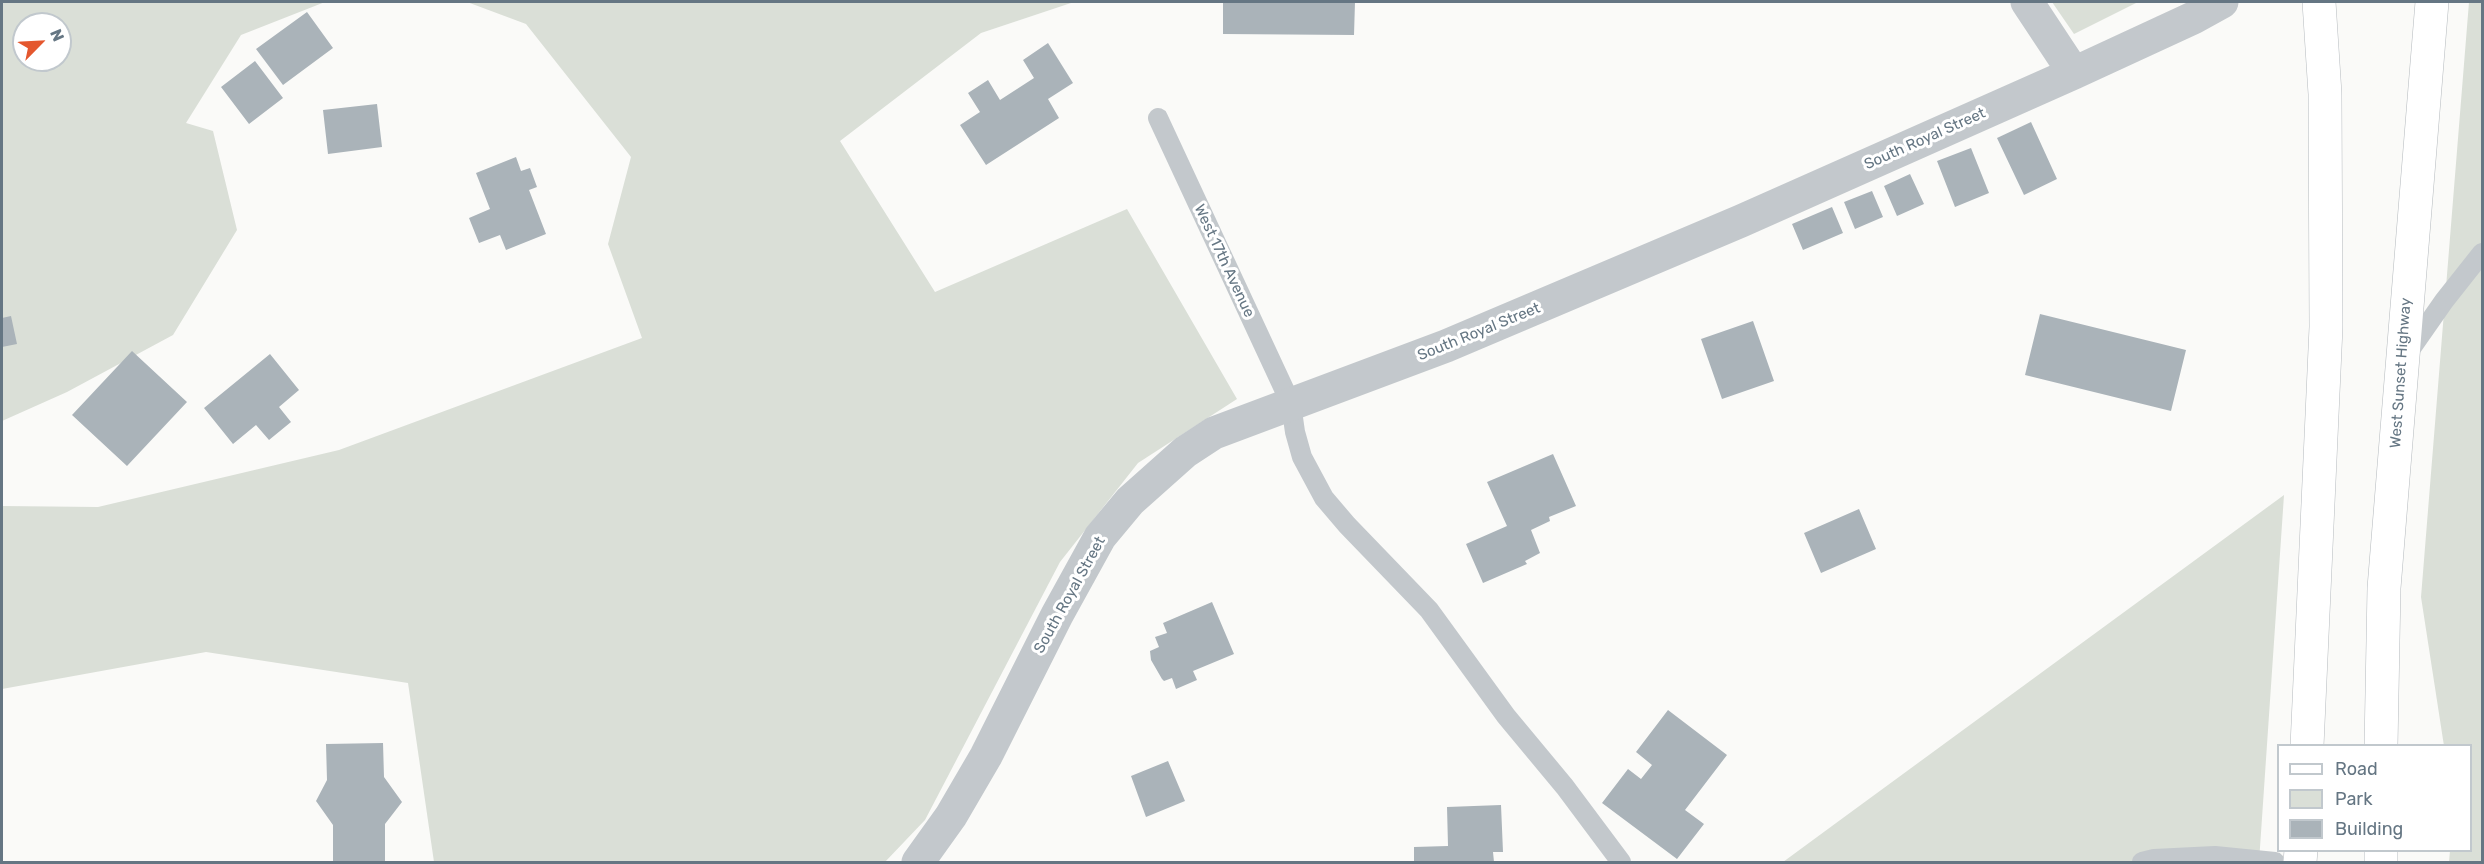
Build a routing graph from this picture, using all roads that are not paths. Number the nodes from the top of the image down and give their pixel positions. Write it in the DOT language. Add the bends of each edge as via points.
graph roads {
  1 [pos="2027,2"];
  2 [pos="2222,2"];
  3 [pos="2319,2"];
  4 [pos="2432,2"];
  5 [pos="2074,74"];
  6 [pos="1158,118"];
  7 [pos="2482,253"];
  8 [pos="2403,359"];
  9 [pos="1290,404"];
  10 [pos="2307,744"];
  11 [pos="2381,744"];
  12 [pos="918,862"];
  13 [pos="1621,862"];
  14 [pos="2142,862"];
  15 [pos="2275,862"];
  1 -- 5 [label="street"];
  2 -- 5 [label="street, South Royal Street"];
  3 -- 10 [label="main road" via="2325,94 2326,327"];
  4 -- 8 [label="main road, West Sunset Highway"];
  5 -- 9 [label="street, South Royal Street" via="1540,308"];
  6 -- 9 [label="lane, West 17th Avenue"];
  7 -- 8 [label="lane"];
  8 -- 11 [label="main road, West Sunset Highway" via="2384,588"];
  9 -- 12 [label="street, South Royal Street" via="1214,433 1185,452 1130,501 1100,537 986,756"];
  9 -- 13 [label="lane, West 17th Avenue" via="1302,457 1324,498 1429,610"];
  14 -- 15 [label="lane" via="2215,856"];
}
